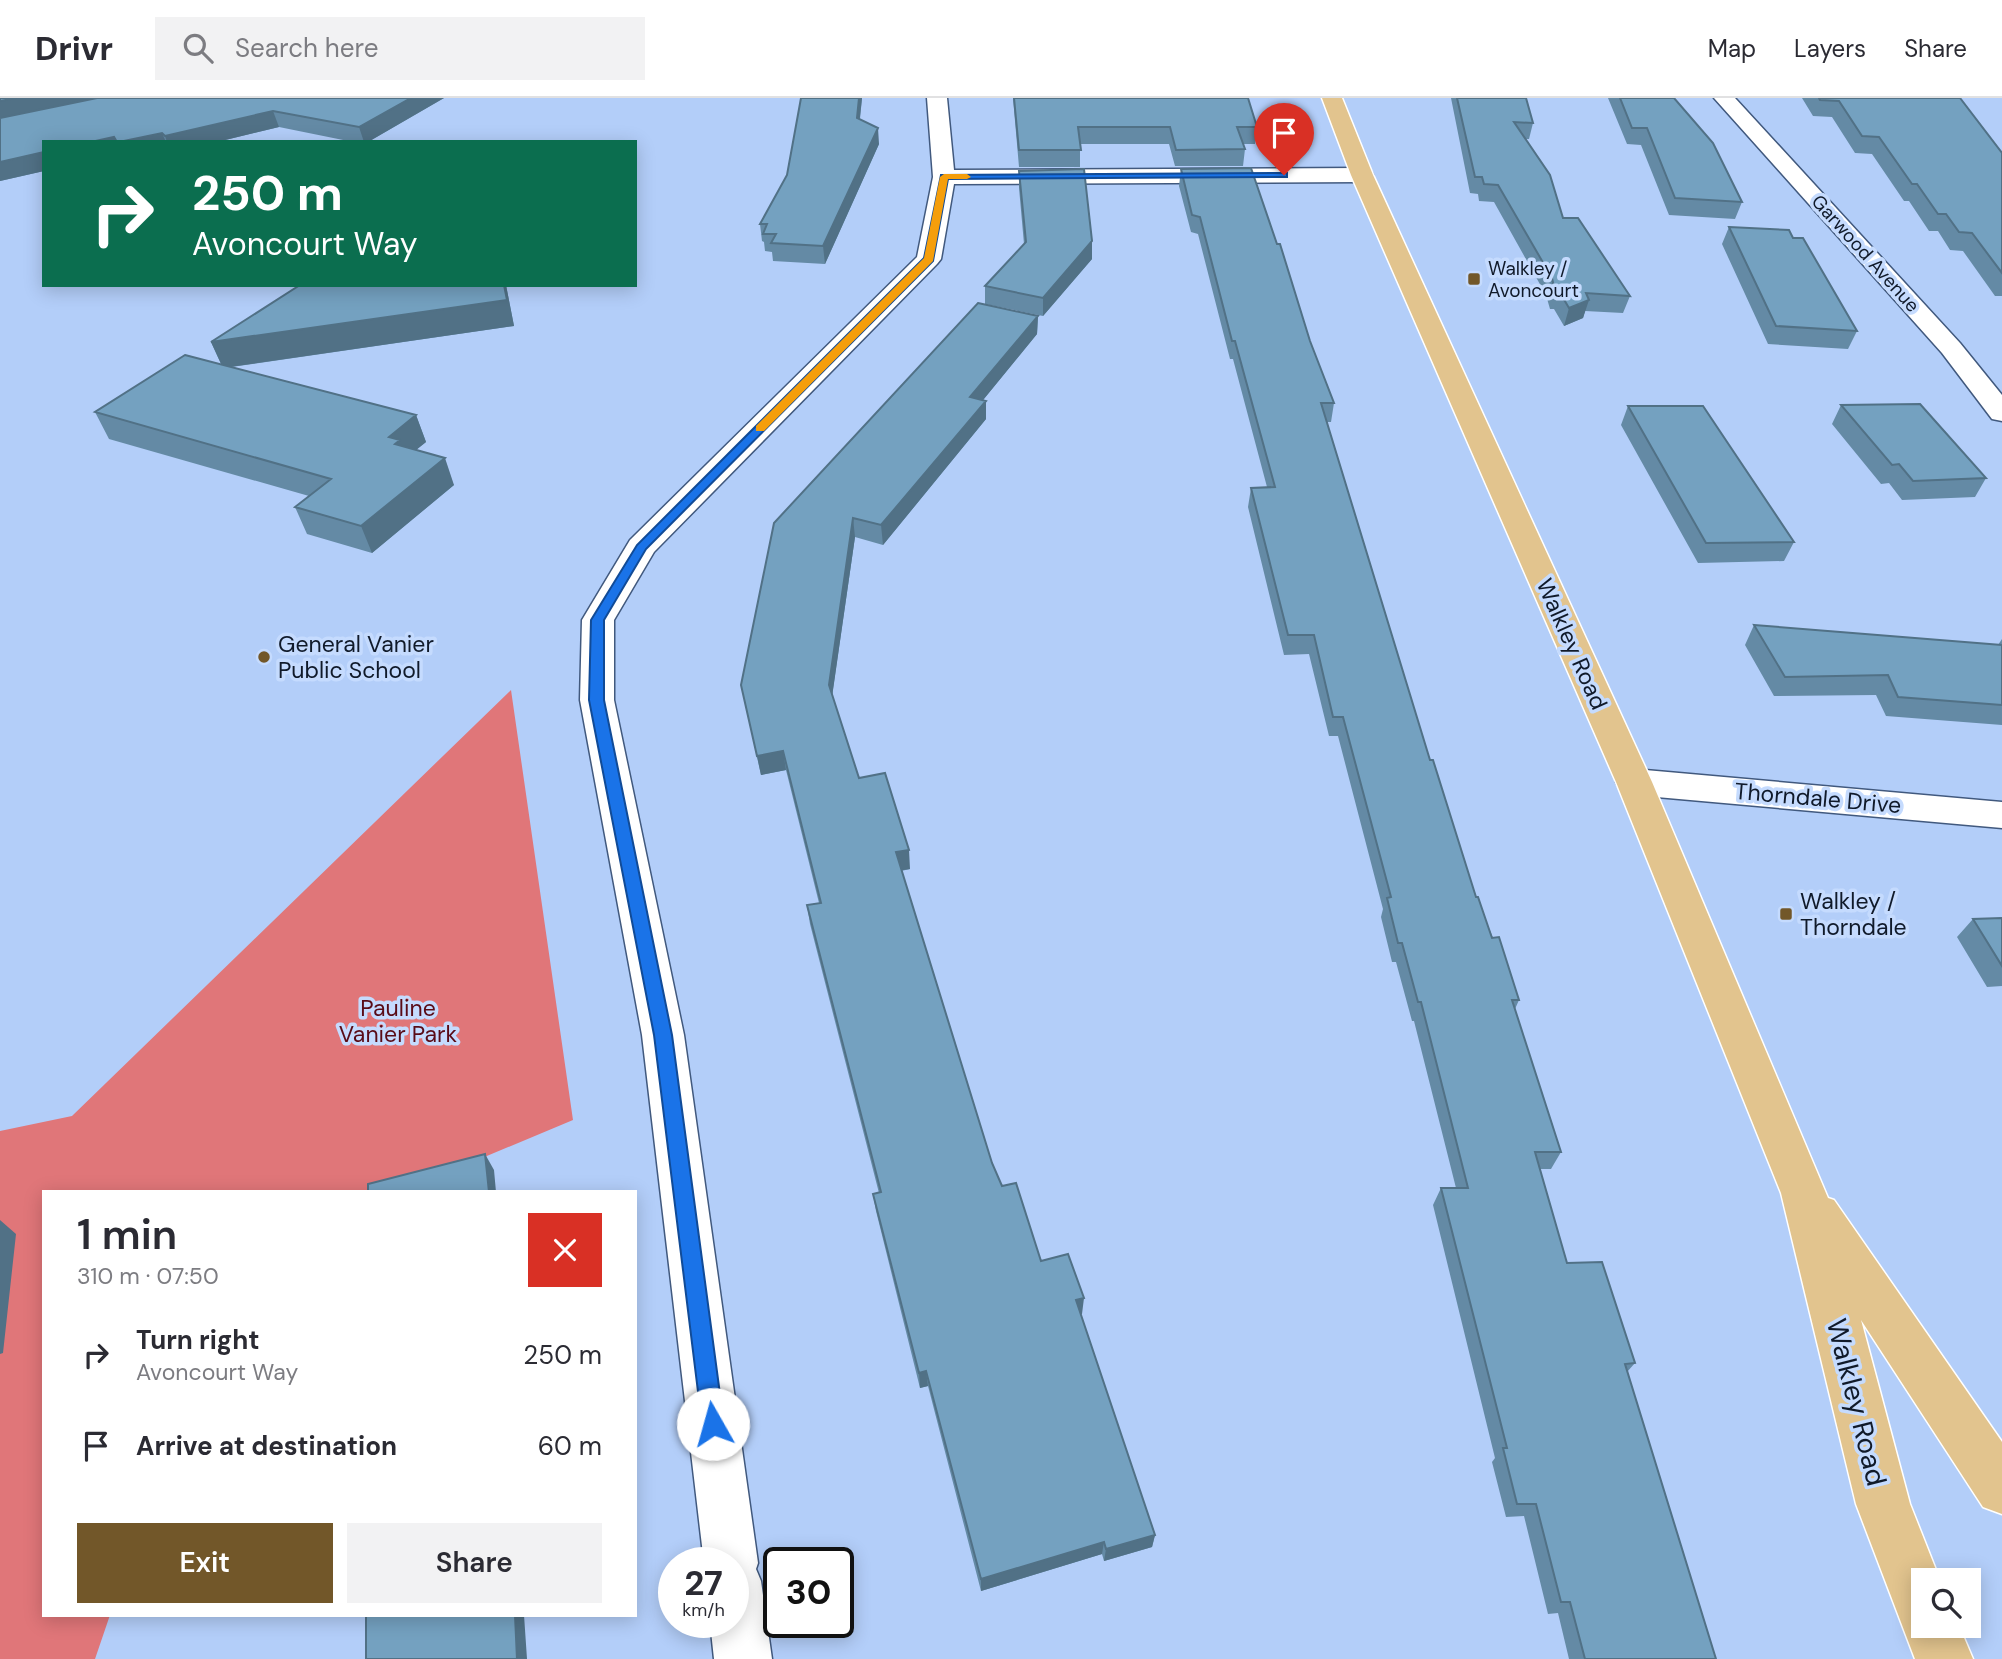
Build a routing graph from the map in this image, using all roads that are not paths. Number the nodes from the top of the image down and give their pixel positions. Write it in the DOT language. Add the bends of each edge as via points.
graph roads {
  1 [pos="937,98"];
  2 [pos="1332,98"];
  3 [pos="1724,98"];
  4 [pos="1362,175"];
  5 [pos="944,177"];
  6 [pos="2002,413"];
  7 [pos="1634,782"];
  8 [pos="2002,815"];
  9 [pos="1804,1193"];
  10 [pos="2002,1488"];
  11 [pos="729,1547"];
  12 [pos="1911,1576"];
  13 [pos="740,1638"];
  14 [pos="1936,1638"];
  15 [pos="743,1659"];
  16 [pos="1944,1659"];
  1 -- 5 [label="street"];
  2 -- 4 [label="main road, Walkley Road"];
  3 -- 6 [label="street, Garwood Avenue" via="1951,348"];
  4 -- 5 [label="street"];
  4 -- 7 [label="main road, Walkley Road"];
  5 -- 11 [label="street" via="929,259 641,547 598,620 597,700 663,1035"];
  7 -- 8 [label="street, Thorndale Drive"];
  7 -- 9 [label="main road, Walkley Road"];
  9 -- 10 [label="main road, Walkley Road"];
  9 -- 12 [label="main road, Walkley Road" via="1883,1504"];
  13 -- 15 [label="street"];
  14 -- 16 [label="main road"];
}
